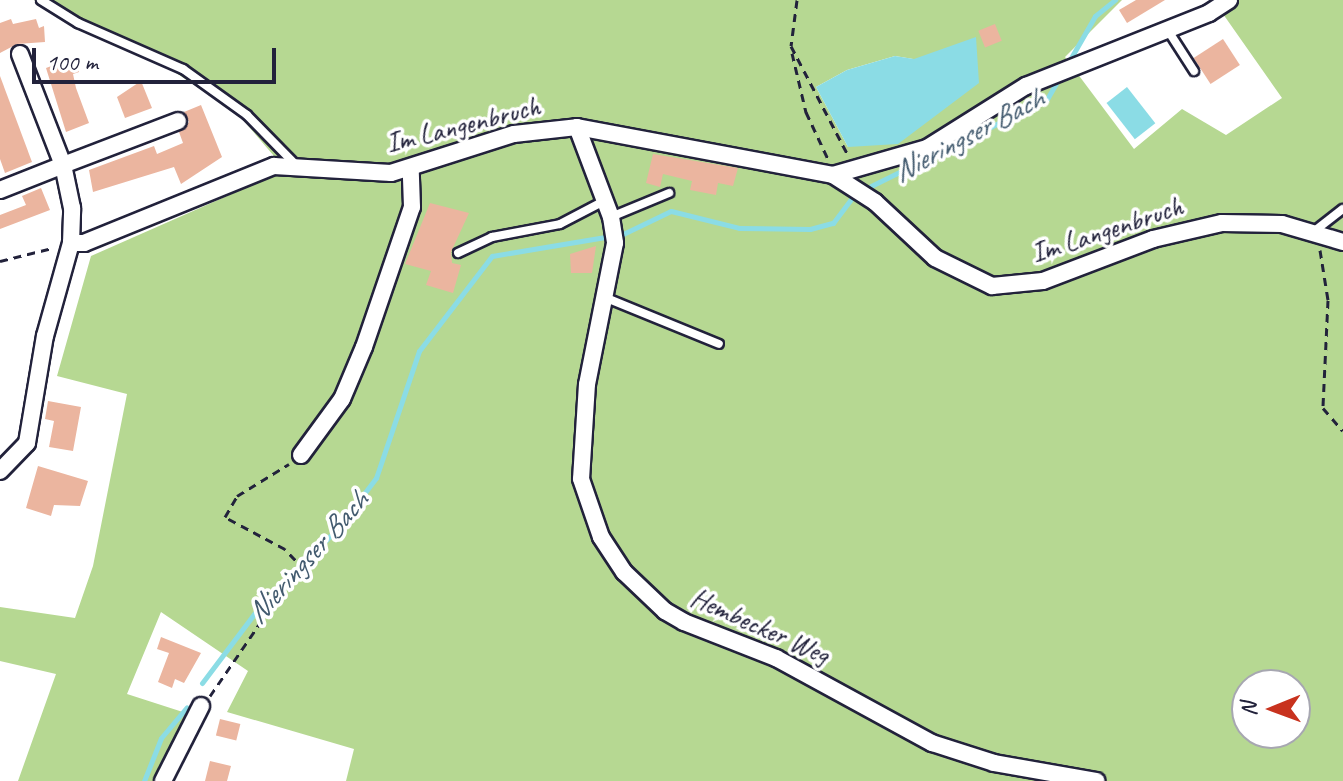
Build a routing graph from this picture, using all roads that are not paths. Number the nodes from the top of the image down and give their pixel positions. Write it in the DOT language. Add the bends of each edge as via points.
graph roads {
  1 [pos="41,0"];
  2 [pos="1229,0"];
  3 [pos="1167,29"];
  4 [pos="20,54"];
  5 [pos="1194,71"];
  6 [pos="178,121"];
  7 [pos="577,127"];
  8 [pos="294,163"];
  9 [pos="63,165"];
  10 [pos="411,169"];
  11 [pos="832,169"];
  12 [pos="0,190"];
  13 [pos="669,193"];
  14 [pos="605,201"];
  15 [pos="1343,209"];
  16 [pos="613,229"];
  17 [pos="1314,234"];
  18 [pos="1340,242"];
  19 [pos="71,243"];
  20 [pos="458,253"];
  21 [pos="603,297"];
  22 [pos="719,344"];
  23 [pos="301,455"];
  24 [pos="0,471"];
  25 [pos="201,706"];
  26 [pos="163,781"];
  27 [pos="1096,781"];
  1 -- 8 [label="lane" via="78,23 183,69 247,115"];
  2 -- 3 [label="street, Im Langenbruch"];
  3 -- 5 [label="lane"];
  3 -- 11 [label="street, Im Langenbruch" via="1026,86 927,148 859,169"];
  4 -- 9 [label="street"];
  6 -- 9 [label="street"];
  7 -- 10 [label="street, Im Langenbruch" via="514,134"];
  7 -- 11 [label="street, Im Langenbruch"];
  7 -- 14 [label="street"];
  8 -- 10 [label="street, Im Langenbruch" via="368,174"];
  8 -- 19 [label="street, Im Langenbruch" via="255,171 84,243"];
  9 -- 12 [label="street"];
  9 -- 19 [label="street" via="72,208"];
  10 -- 23 [label="street" via="412,207 364,347 342,399"];
  11 -- 17 [label="street, Im Langenbruch" via="935,258 992,286 1043,281 1191,228 1250,221"];
  13 -- 16 [label="lane"];
  14 -- 16 [label="street"];
  14 -- 20 [label="lane" via="560,224 492,237"];
  15 -- 17 [label="lane"];
  16 -- 21 [label="street, Hembecker Weg"];
  17 -- 18 [label="street, Im Langenbruch"];
  19 -- 24 [label="street" via="45,336 27,443"];
  21 -- 22 [label="lane"];
  21 -- 27 [label="street, Hembecker Weg" via="583,412 581,479 601,537 645,595 684,622 776,658 951,751"];
  25 -- 26 [label="street"];
}
